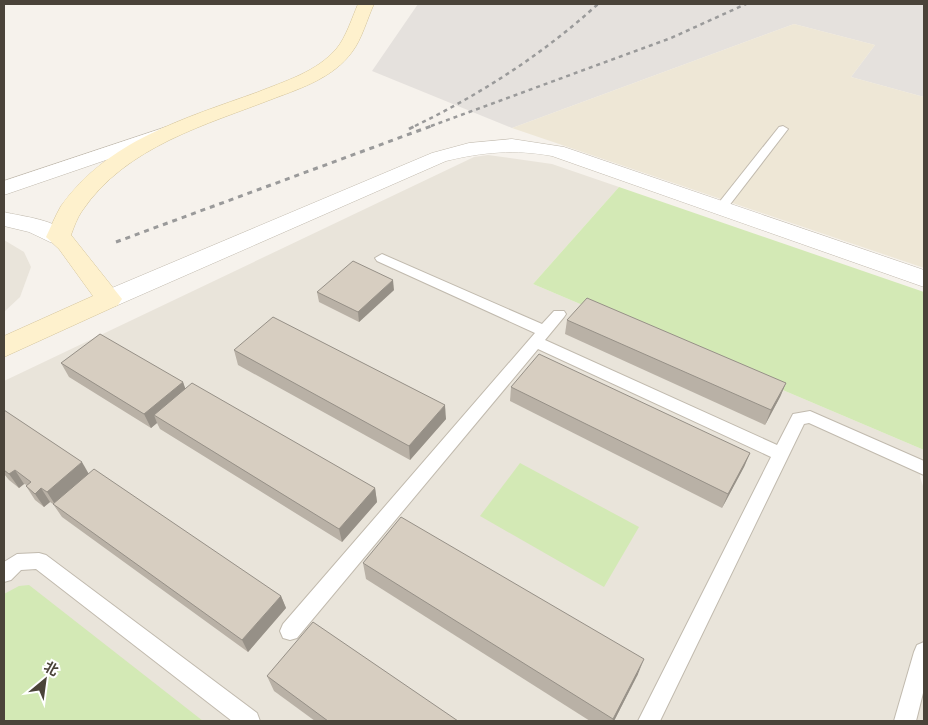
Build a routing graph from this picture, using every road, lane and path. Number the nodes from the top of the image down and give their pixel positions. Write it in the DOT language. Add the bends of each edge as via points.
graph roads {
  1 [pos="366,4"];
  2 [pos="783,129"];
  3 [pos="170,132"];
  4 [pos="4,188"];
  5 [pos="721,208"];
  6 [pos="4,219"];
  7 [pos="62,240"];
  8 [pos="382,258"];
  9 [pos="924,279"];
  10 [pos="109,299"];
  11 [pos="559,314"];
  12 [pos="540,337"];
  13 [pos="4,347"];
  14 [pos="781,454"];
  15 [pos="924,468"];
  16 [pos="4,574"];
  17 [pos="290,631"];
  18 [pos="924,652"];
  19 [pos="249,721"];
  20 [pos="649,721"];
  21 [pos="905,721"];
  1 -- 3 [label="street" via="345,50 323,70 293,85"];
  2 -- 5 [label="lane"];
  3 -- 4 [label="street"];
  3 -- 7 [label="street" via="131,152 106,171 71,209"];
  5 -- 9 [label="street"];
  5 -- 10 [label="street" via="556,150 509,144 476,147 439,157"];
  6 -- 7 [label="street" via="37,227"];
  7 -- 10 [label="street"];
  8 -- 12 [label="lane"];
  10 -- 13 [label="street"];
  11 -- 12 [label="lane"];
  12 -- 14 [label="lane"];
  12 -- 17 [label="lane"];
  14 -- 15 [label="lane" via="799,418 810,417"];
  14 -- 20 [label="lane"];
  16 -- 19 [label="lane" via="17,562 38,560"];
  18 -- 21 [label="lane"];
}
